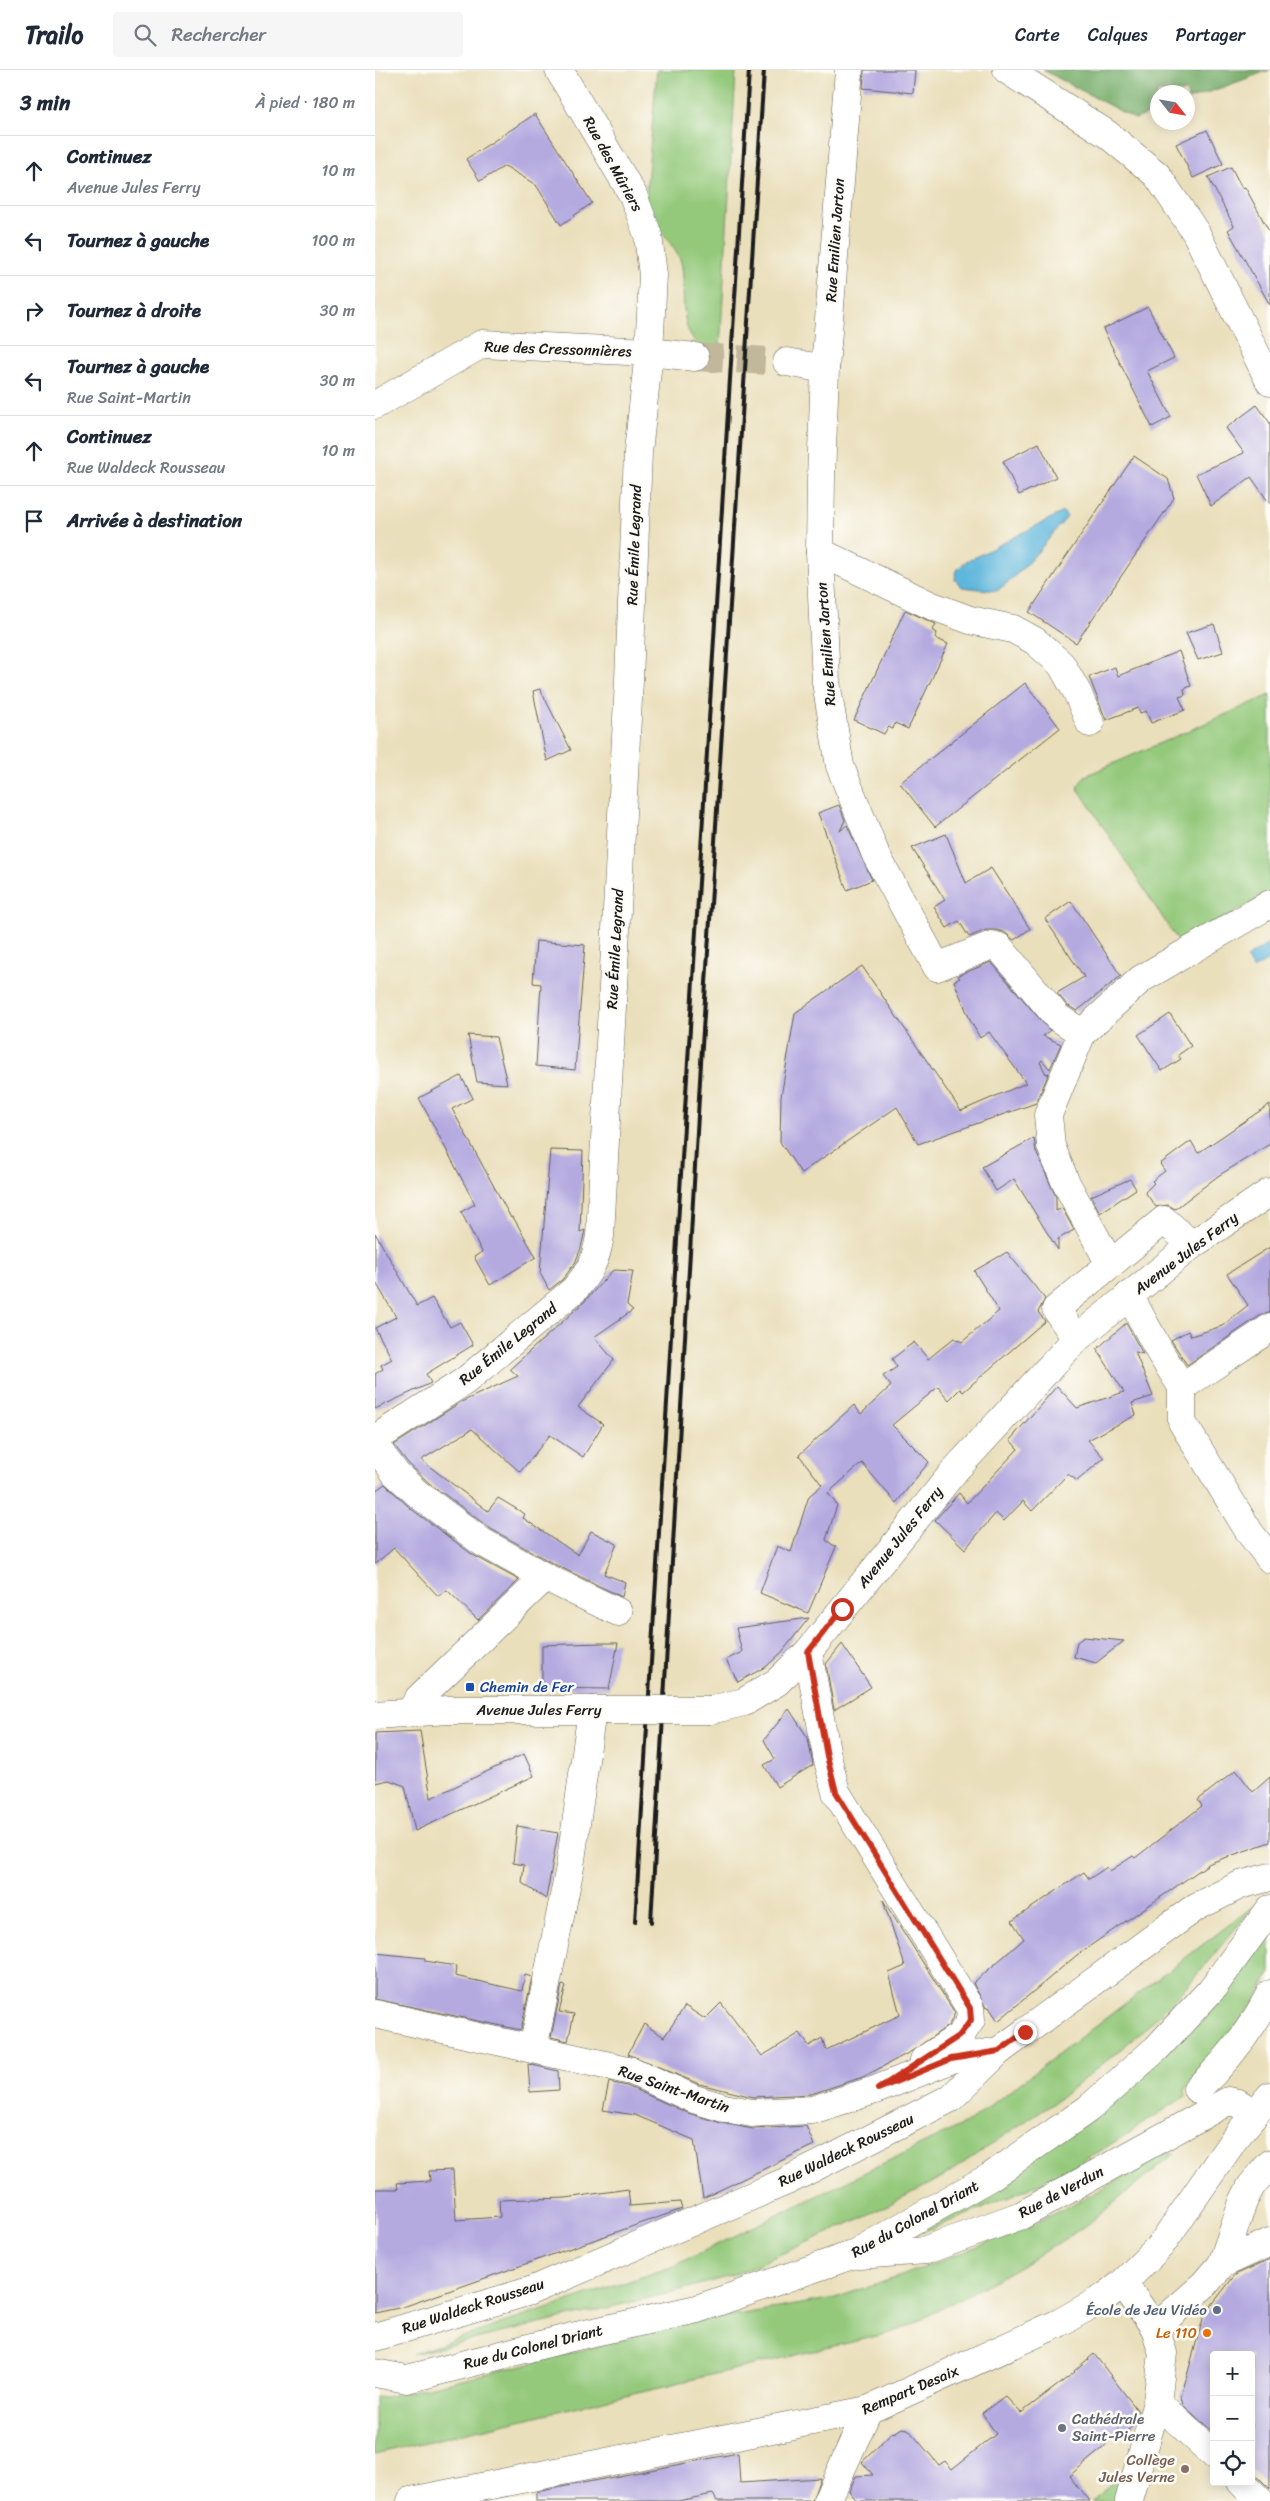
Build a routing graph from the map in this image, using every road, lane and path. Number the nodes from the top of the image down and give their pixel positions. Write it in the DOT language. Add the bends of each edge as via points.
graph roads {
  1 [pos="559,70"];
  2 [pos="849,70"];
  3 [pos="1007,70"];
  4 [pos="649,352"];
  5 [pos="695,357"];
  6 [pos="787,362"];
  7 [pos="825,369"];
  8 [pos="1270,382"];
  9 [pos="375,405"];
  10 [pos="820,552"];
  11 [pos="1090,723"];
  12 [pos="1270,904"];
  13 [pos="1081,1033"];
  14 [pos="1270,1192"];
  15 [pos="1192,1245"];
  16 [pos="1110,1264"];
  17 [pos="1129,1295"];
  18 [pos="1270,1328"];
  19 [pos="1076,1339"];
  20 [pos="1182,1387"];
  21 [pos="375,1439"];
  22 [pos="375,1446"];
  23 [pos="1270,1559"];
  24 [pos="545,1577"];
  25 [pos="618,1612"];
  26 [pos="808,1652"];
  27 [pos="598,1710"];
  28 [pos="411,1712"];
  29 [pos="375,1715"];
  30 [pos="1270,1877"];
  31 [pos="1270,1909"];
  32 [pos="1270,1994"];
  33 [pos="375,2014"];
  34 [pos="533,2049"];
  35 [pos="999,2051"];
  36 [pos="878,2089"];
  37 [pos="1197,2089"];
  38 [pos="1263,2105"];
  39 [pos="1270,2164"];
  40 [pos="1270,2242"];
  41 [pos="852,2255"];
  42 [pos="1222,2264"];
  43 [pos="1123,2283"];
  44 [pos="1155,2328"];
  45 [pos="375,2337"];
  46 [pos="375,2373"];
  47 [pos="1157,2402"];
  48 [pos="868,2410"];
  49 [pos="1210,2451"];
  50 [pos="1245,2486"];
  51 [pos="411,2501"];
  52 [pos="827,2501"];
  53 [pos="1129,2501"];
  54 [pos="1259,2501"];
  1 -- 4 [label="street, Rue des Mûriers" via="633,195 649,235 653,276"];
  2 -- 7 [label="street, Rue Emilien Jarton"];
  3 -- 8 [label="street" via="1107,134 1157,175 1196,233"];
  4 -- 5 [label="street, Rue des Cressonnières"];
  4 -- 9 [label="street, Rue des Cressonnières" via="482,344"];
  4 -- 21 [label="street, Rue Émile Legrand" via="638,452 628,710 597,1259 590,1273 574,1290 485,1365"];
  6 -- 7 [label="street"];
  7 -- 10 [label="street, Rue Emilien Jarton"];
  10 -- 11 [label="street" via="930,605 970,620 1013,628 1035,641 1061,664"];
  10 -- 13 [label="street, Rue Emilien Jarton" via="825,682 840,766 881,864 937,968 991,945 999,947 1057,1017"];
  12 -- 13 [label="street" via="1141,979"];
  13 -- 16 [label="street" via="1048,1116 1051,1146 1065,1181"];
  14 -- 15 [label="street, Avenue Jules Ferry"];
  15 -- 16 [label="street" via="1164,1220"];
  15 -- 17 [label="street, Avenue Jules Ferry"];
  16 -- 19 [label="street" via="1056,1309"];
  17 -- 19 [label="street, Avenue Jules Ferry"];
  17 -- 20 [label="street"];
  18 -- 20 [label="street"];
  19 -- 26 [label="street, Avenue Jules Ferry" via="955,1468"];
  20 -- 23 [label="street" via="1182,1422 1250,1533"];
  22 -- 24 [label="street" via="396,1474 419,1494 482,1542"];
  24 -- 25 [label="street"];
  24 -- 28 [label="street" via="418,1699"];
  26 -- 27 [label="street, Avenue Jules Ferry, bridge" via="777,1682 744,1702 710,1710"];
  26 -- 36 [label="street" via="836,1792 970,2008 971,2020 959,2036"];
  27 -- 28 [label="street, Avenue Jules Ferry"];
  27 -- 34 [label="street"];
  28 -- 29 [label="street, Avenue Jules Ferry"];
  30 -- 35 [label="street, Rue Waldeck Rousseau" via="1240,1886 1196,1908"];
  31 -- 41 [label="street, Rue du Colonel Driant" via="1211,1990 1157,2048 1088,2109 990,2177"];
  32 -- 37 [label="street" via="1239,2044"];
  33 -- 34 [label="street, Rue Saint-Martin"];
  34 -- 36 [label="street, Rue Saint-Martin" via="632,2072 709,2104 752,2113 812,2110"];
  35 -- 36 [label="street, Rue Saint-Martin" via="951,2059"];
  35 -- 45 [label="street, Rue Waldeck Rousseau" via="951,2098 787,2180 530,2291"];
  38 -- 41 [label="street, Rue de Verdun" via="1228,2101 1022,2215 926,2250"];
  38 -- 43 [label="street, Rempart Desaix" via="1235,2138 1161,2245"];
  39 -- 42 [label="street" via="1251,2186 1243,2202"];
  40 -- 42 [label="street"];
  41 -- 46 [label="street, Rue du Colonel Driant" via="697,2309 407,2379"];
  42 -- 44 [label="street" via="1205,2284"];
  43 -- 44 [label="street"];
  43 -- 48 [label="street, Rempart Desaix" via="1059,2323"];
  44 -- 47 [label="street" via="1163,2353"];
  47 -- 49 [label="street"];
  47 -- 53 [label="street"];
  48 -- 51 [label="street, Rempart Desaix"];
  48 -- 52 [label="street"];
  50 -- 54 [label="street"];
}
